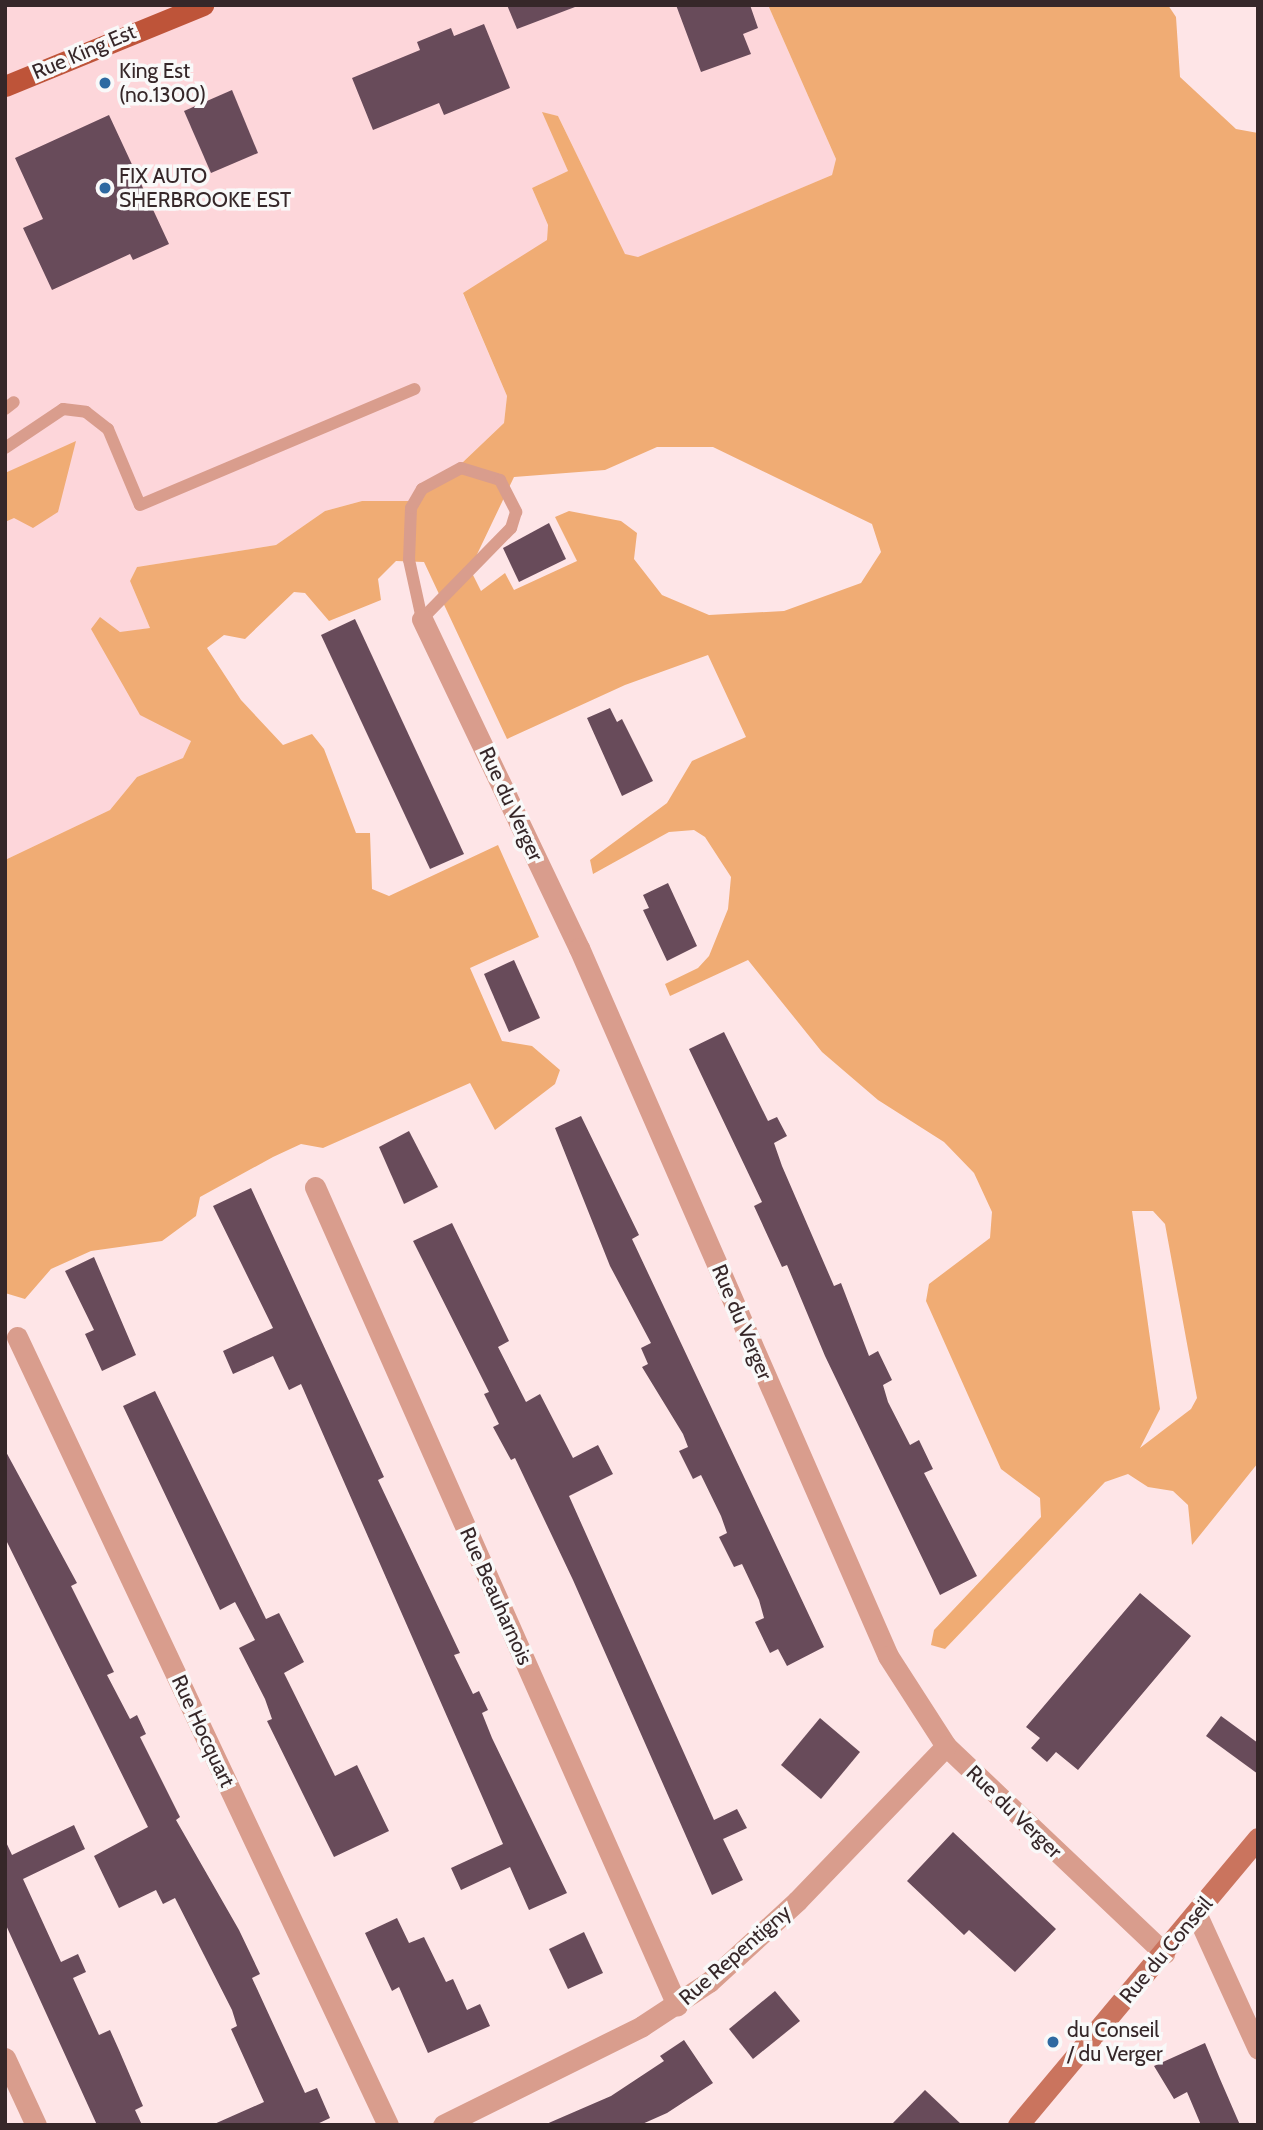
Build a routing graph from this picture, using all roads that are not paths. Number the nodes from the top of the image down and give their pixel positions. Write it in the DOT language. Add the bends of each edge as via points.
graph roads {
  1 [pos="203,5"];
  2 [pos="5,86"];
  3 [pos="414,389"];
  4 [pos="5,448"];
  5 [pos="422,619"];
  6 [pos="316,1187"];
  7 [pos="17,1337"];
  8 [pos="946,1746"];
  9 [pos="1258,1838"];
  10 [pos="1197,1914"];
  11 [pos="1164,1953"];
  12 [pos="677,2005"];
  13 [pos="1258,2049"];
  14 [pos="5,2058"];
  15 [pos="36,2125"];
  16 [pos="388,2125"];
  17 [pos="443,2125"];
  18 [pos="1018,2125"];
  1 -- 2 [label="main road, Rue King Est"];
  3 -- 4 [label="lane" via="140,505 108,429 86,412 63,409"];
  5 -- 5 [label="lane" via="409,560 411,508 422,489 461,468 500,480 516,512 512,528"];
  5 -- 8 [label="street, Rue du Verger" via="579,948 888,1656"];
  6 -- 12 [label="street, Rue Beauharnois"];
  7 -- 16 [label="street, Rue Hocquart"];
  8 -- 11 [label="street, Rue du Verger"];
  8 -- 12 [label="street, Rue Repentigny" via="744,1952"];
  9 -- 10 [label="street, Rue du Conseil"];
  10 -- 11 [label="street, Rue du Conseil"];
  10 -- 13 [label="street"];
  11 -- 18 [label="street, Rue du Conseil"];
  12 -- 17 [label="street, Rue Repentigny"];
  14 -- 15 [label="street"];
}
